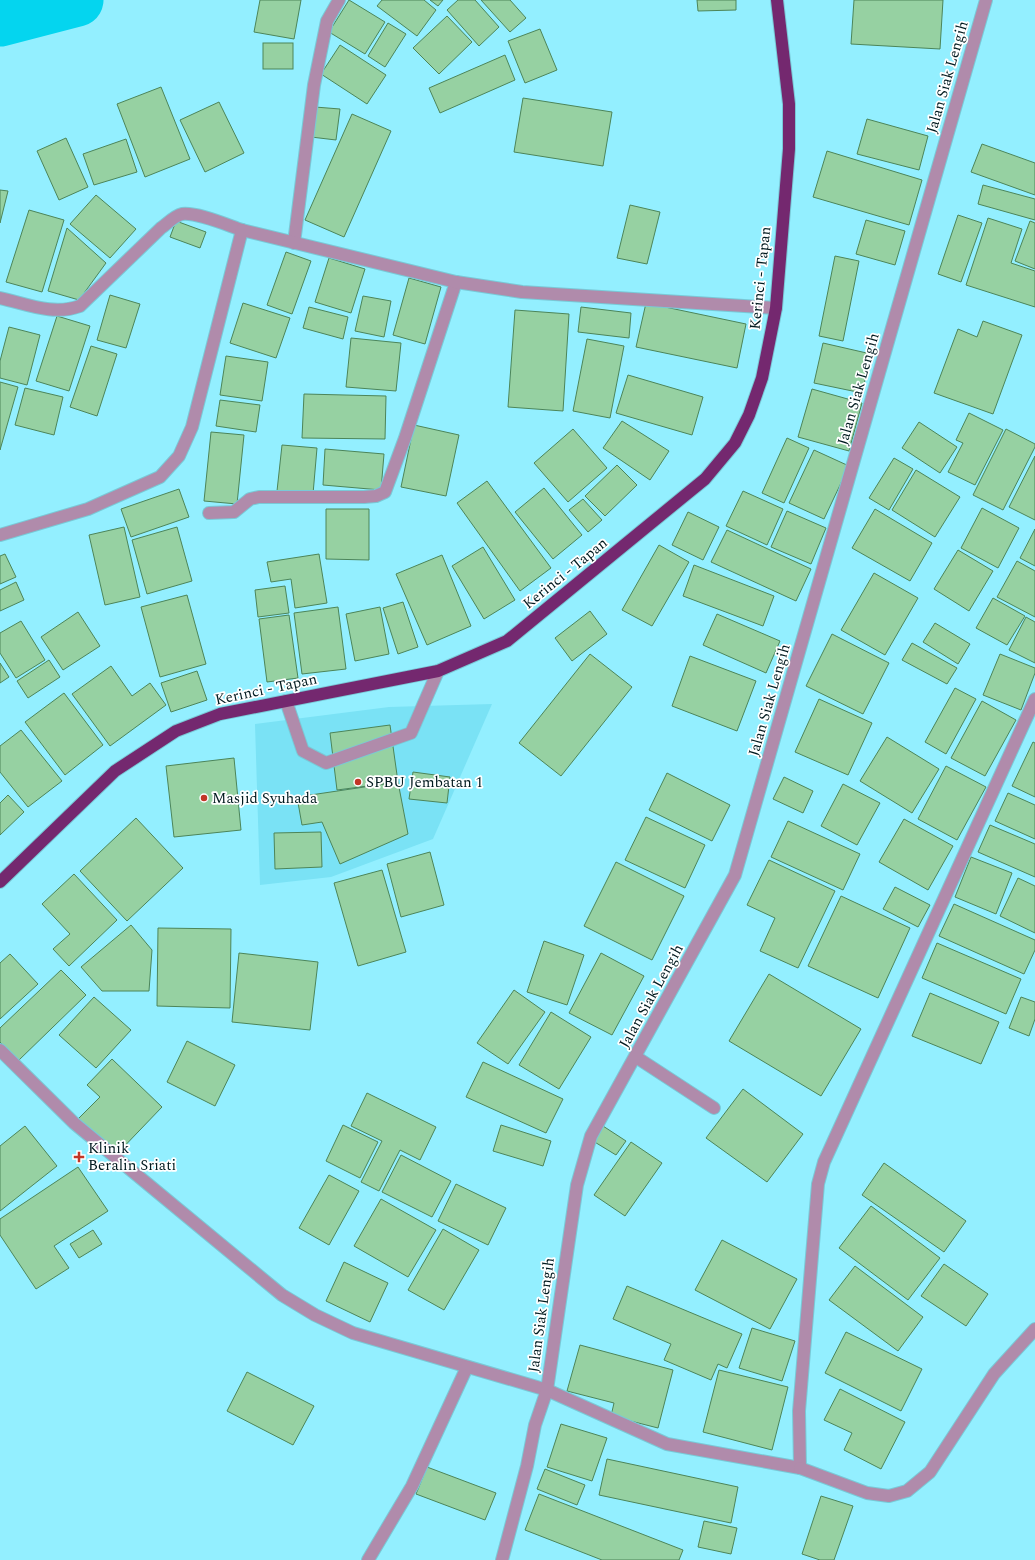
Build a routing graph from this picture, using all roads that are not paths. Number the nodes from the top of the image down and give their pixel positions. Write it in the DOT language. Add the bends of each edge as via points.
graph roads {
  1 [pos="338,0"];
  2 [pos="777,0"];
  3 [pos="986,0"];
  4 [pos="242,230"];
  5 [pos="294,243"];
  6 [pos="456,282"];
  7 [pos="0,298"];
  8 [pos="776,308"];
  9 [pos="209,512"];
  10 [pos="0,535"];
  11 [pos="438,671"];
  12 [pos="1035,699"];
  13 [pos="286,701"];
  14 [pos="0,882"];
  15 [pos="0,1050"];
  16 [pos="636,1057"];
  17 [pos="714,1108"];
  18 [pos="1035,1330"];
  19 [pos="467,1367"];
  20 [pos="547,1390"];
  21 [pos="800,1468"];
  22 [pos="368,1560"];
  23 [pos="502,1560"];
  1 -- 5 [label="street" via="327,21 314,85"];
  2 -- 8 [label="highway, Kerinci - Tapan" via="789,104 789,149"];
  3 -- 16 [label="street, Jalan Siak Lengih" via="735,875"];
  4 -- 5 [label="street"];
  4 -- 7 [label="street" via="182,214 162,228 80,306 54,311"];
  4 -- 10 [label="street" via="192,427 179,456 160,477 96,506"];
  5 -- 6 [label="street"];
  6 -- 8 [label="street" via="522,292"];
  6 -- 9 [label="street" via="385,492 364,497 259,497 250,499 234,512"];
  8 -- 11 [label="highway, Kerinci - Tapan" via="762,378 749,415 735,444 705,479 506,641"];
  11 -- 13 [label="highway, Kerinci - Tapan"];
  11 -- 13 [label="street" via="411,733 326,763 303,751"];
  12 -- 21 [label="street" via="824,1162 818,1184 799,1411"];
  13 -- 14 [label="highway, Kerinci - Tapan" via="220,714 176,731 116,771"];
  15 -- 19 [label="street" via="74,1123 282,1295 315,1315 353,1333"];
  16 -- 17 [label="street"];
  16 -- 20 [label="street, Jalan Siak Lengih" via="591,1136 577,1185"];
  18 -- 21 [label="street" via="994,1374 930,1472 906,1491 888,1496 868,1493"];
  19 -- 20 [label="street"];
  19 -- 22 [label="street" via="412,1486"];
  20 -- 21 [label="street" via="667,1444"];
  20 -- 23 [label="street, Jalan Siak Lengih" via="535,1425"];
}
